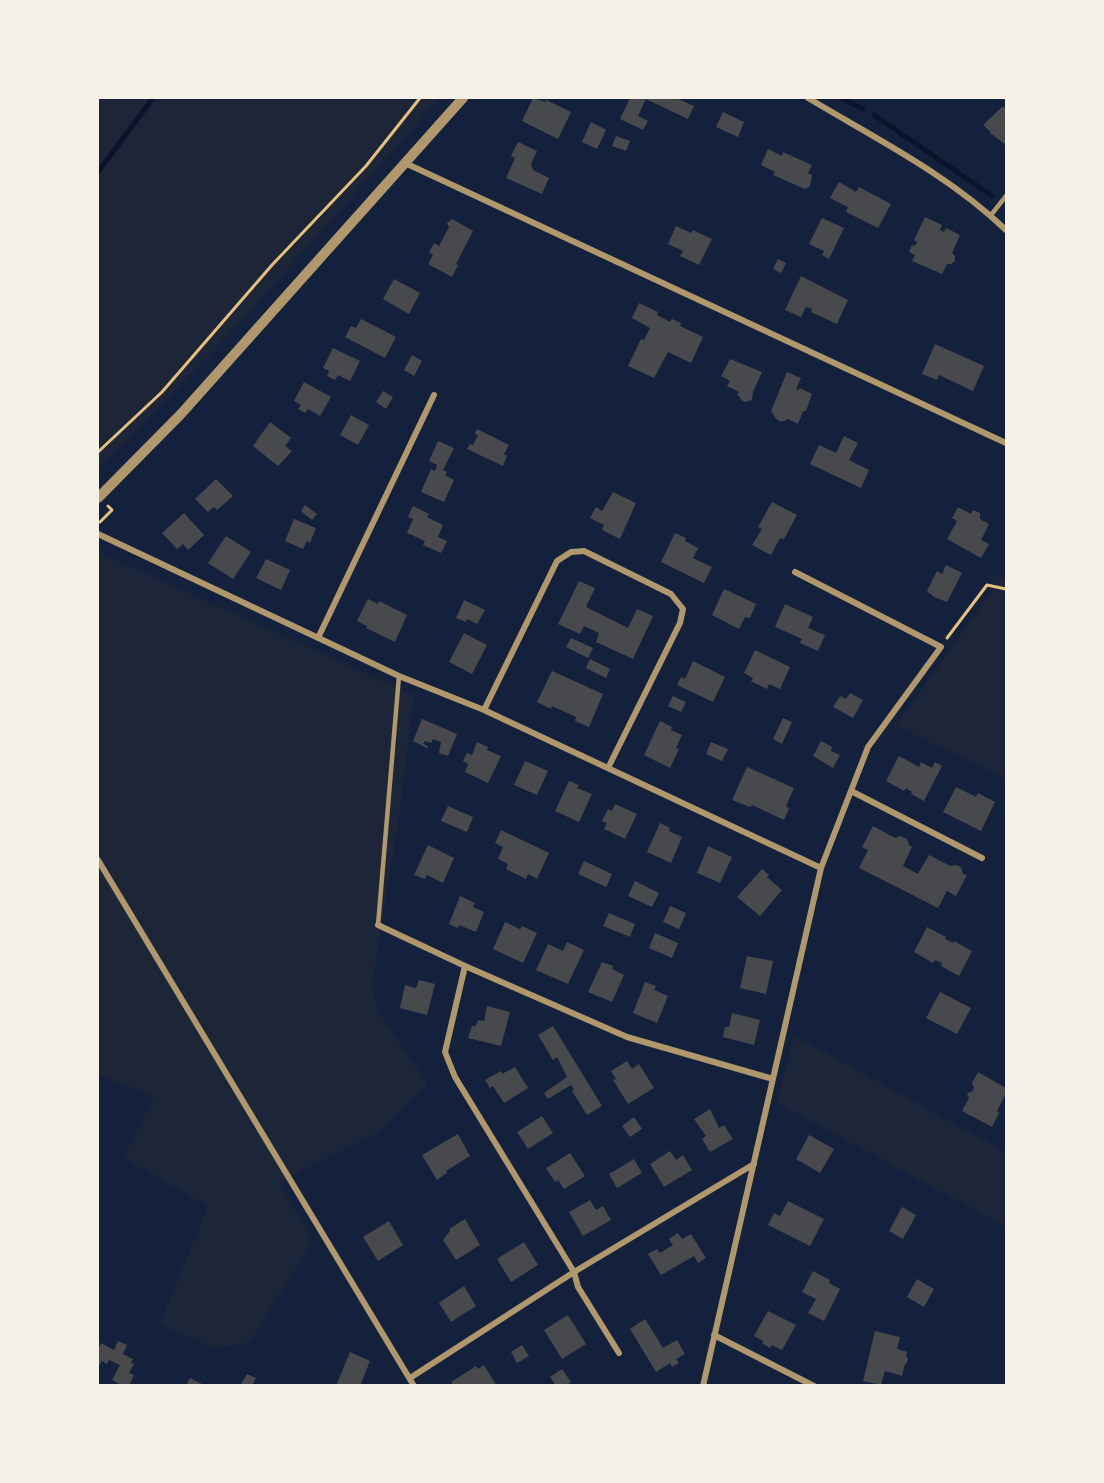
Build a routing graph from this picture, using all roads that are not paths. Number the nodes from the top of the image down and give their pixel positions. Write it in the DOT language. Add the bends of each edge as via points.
graph roads {
  1 [pos="463,98"];
  2 [pos="808,98"];
  3 [pos="405,163"];
  4 [pos="1006,196"];
  5 [pos="991,215"];
  6 [pos="1006,230"];
  7 [pos="434,395"];
  8 [pos="1006,443"];
  9 [pos="98,498"];
  10 [pos="98,534"];
  11 [pos="795,572"];
  12 [pos="318,638"];
  13 [pos="399,676"];
  14 [pos="484,710"];
  15 [pos="608,768"];
  16 [pos="851,791"];
  17 [pos="982,858"];
  18 [pos="98,860"];
  19 [pos="821,868"];
  20 [pos="378,925"];
  21 [pos="465,966"];
  22 [pos="772,1079"];
  23 [pos="754,1164"];
  24 [pos="574,1272"];
  25 [pos="714,1335"];
  26 [pos="620,1353"];
  27 [pos="410,1378"];
  28 [pos="414,1386"];
  29 [pos="703,1386"];
  30 [pos="814,1386"];
  1 -- 3 [label="street"];
  2 -- 5 [label="street" via="902,153"];
  3 -- 8 [label="street"];
  3 -- 9 [label="street" via="182,414"];
  4 -- 5 [label="lane"];
  5 -- 6 [label="street"];
  7 -- 12 [label="street"];
  10 -- 12 [label="street"];
  11 -- 16 [label="street" via="941,647 868,747"];
  12 -- 13 [label="street"];
  13 -- 14 [label="street"];
  13 -- 20 [label="lane"];
  14 -- 15 [label="street"];
  14 -- 15 [label="street" via="557,561 571,552 584,551 671,594 683,609 680,623"];
  15 -- 19 [label="street"];
  16 -- 17 [label="street"];
  16 -- 19 [label="street"];
  18 -- 27 [label="street"];
  19 -- 22 [label="street"];
  20 -- 21 [label="street"];
  21 -- 22 [label="street" via="627,1037"];
  21 -- 24 [label="street" via="445,1052 455,1077"];
  22 -- 23 [label="street"];
  23 -- 24 [label="street"];
  23 -- 25 [label="street"];
  24 -- 26 [label="street" via="578,1287"];
  24 -- 27 [label="street"];
  25 -- 29 [label="street"];
  25 -- 30 [label="street"];
  27 -- 28 [label="street"];
}
